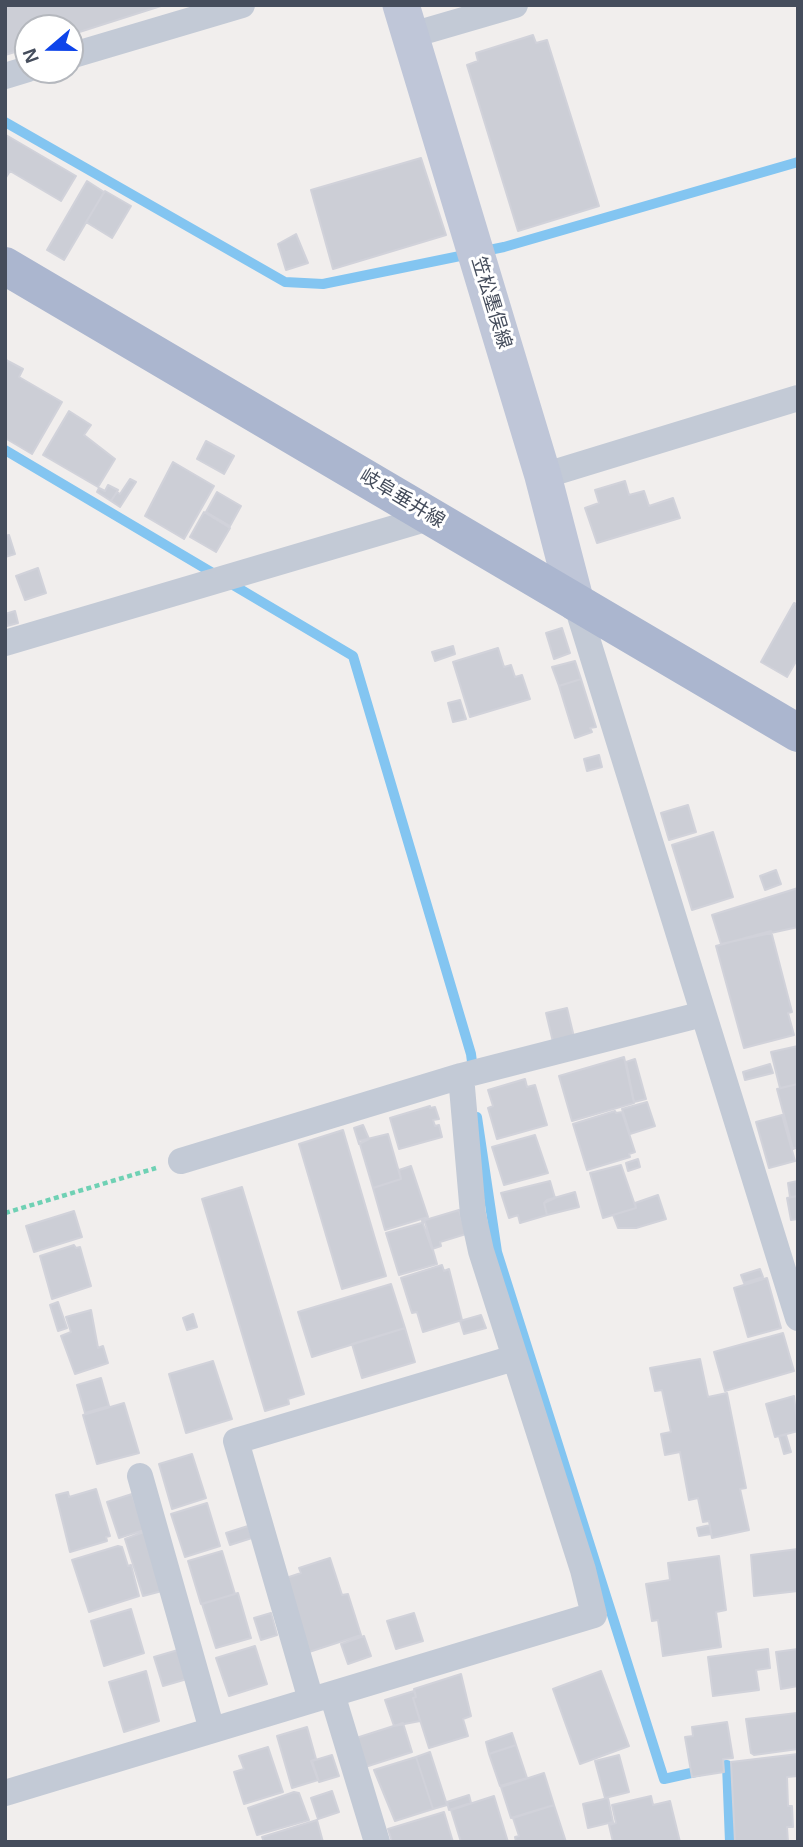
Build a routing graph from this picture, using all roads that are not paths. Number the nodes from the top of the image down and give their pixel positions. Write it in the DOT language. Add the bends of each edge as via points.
graph roads {
  1 [pos="242,5"];
  2 [pos="515,5"];
  3 [pos="406,20"];
  4 [pos="84,53"];
  5 [pos="5,266"];
  6 [pos="798,398"];
  7 [pos="542,476"];
  8 [pos="432,517"];
  9 [pos="576,603"];
  10 [pos="5,643"];
  11 [pos="798,733"];
  12 [pos="703,1014"];
  13 [pos="461,1076"];
  14 [pos="181,1160"];
  15 [pos="798,1318"];
  16 [pos="514,1358"];
  17 [pos="140,1476"];
  18 [pos="322,1697"];
  19 [pos="212,1730"];
  20 [pos="5,1793"];
  21 [pos="377,1842"];
  1 -- 4 [label="street"];
  2 -- 3 [label="street"];
  3 -- 7 [label="main road, 笠松墨俣線"];
  5 -- 8 [label="main road, 岐阜垂井線"];
  6 -- 7 [label="street"];
  7 -- 9 [label="main road, 笠松墨俣線"];
  8 -- 9 [label="main road, 岐阜垂井線"];
  8 -- 10 [label="street"];
  9 -- 11 [label="main road, 岐阜垂井線"];
  9 -- 12 [label="street"];
  12 -- 13 [label="street"];
  12 -- 15 [label="street"];
  13 -- 14 [label="street"];
  13 -- 16 [label="street" via="473,1214"];
  16 -- 18 [label="street" via="594,1615"];
  16 -- 18 [label="street" via="236,1441"];
  17 -- 19 [label="street"];
  18 -- 19 [label="street"];
  18 -- 21 [label="street"];
  19 -- 20 [label="street"];
}
